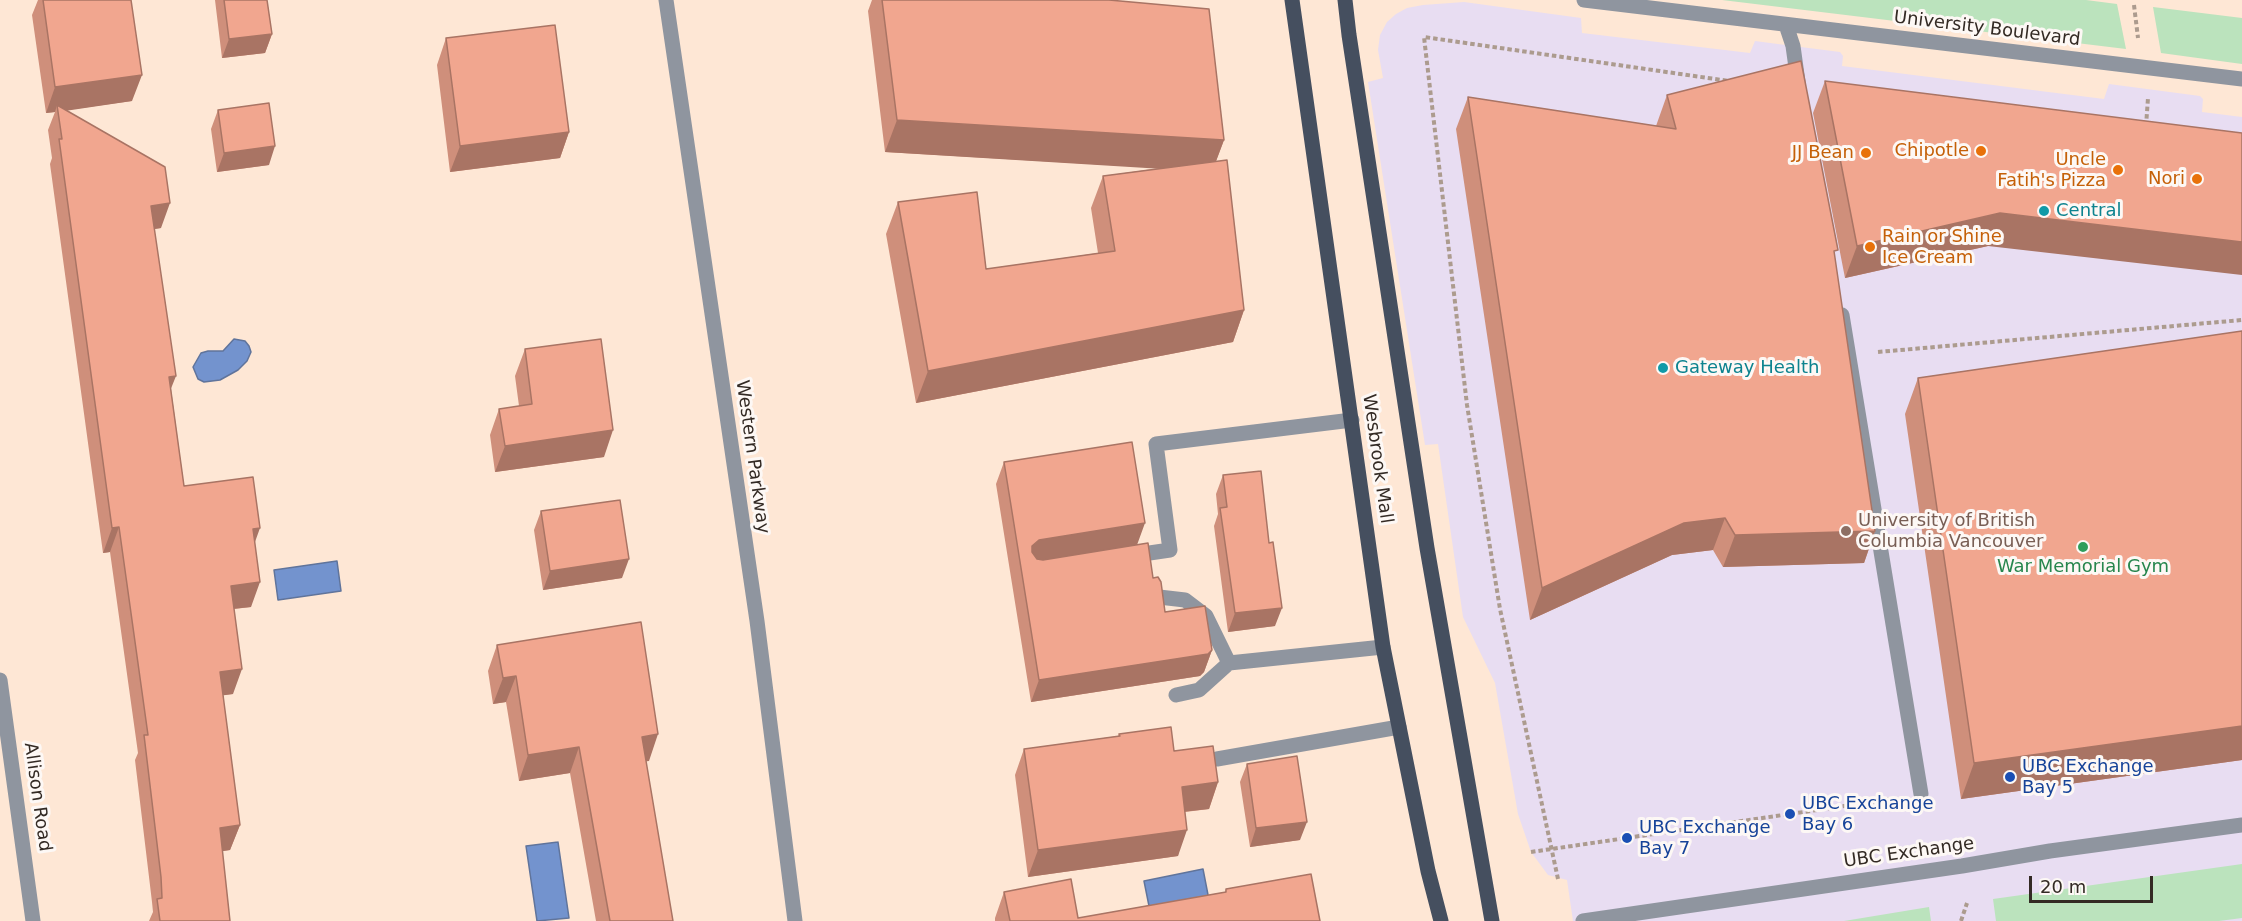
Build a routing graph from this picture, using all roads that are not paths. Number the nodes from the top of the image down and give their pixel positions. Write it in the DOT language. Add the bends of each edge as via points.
graph roads {
  1 [pos="666,0"];
  2 [pos="1292,0"];
  3 [pos="1345,0"];
  4 [pos="1584,0"];
  5 [pos="1786,25"];
  6 [pos="2242,79"];
  7 [pos="1800,98"];
  8 [pos="1839,298"];
  9 [pos="1352,420"];
  10 [pos="1113,559"];
  11 [pos="1159,597"];
  12 [pos="1383,646"];
  13 [pos="1229,663"];
  14 [pos="0,680"];
  15 [pos="1176,695"];
  16 [pos="1399,727"];
  17 [pos="1218,759"];
  18 [pos="1921,794"];
  19 [pos="2242,825"];
  20 [pos="33,921"];
  21 [pos="795,921"];
  22 [pos="1441,921"];
  23 [pos="1492,921"];
  24 [pos="1583,921"];
  1 -- 21 [label="street, Western Parkway" via="757,621"];
  2 -- 9 [label="main road, Wesbrook Mall"];
  3 -- 23 [label="main road, Wesbrook Mall" via="1427,548"];
  4 -- 5 [label="street, University Boulevard"];
  5 -- 6 [label="street, University Boulevard"];
  5 -- 7 [label="street"];
  8 -- 18 [label="street"];
  9 -- 10 [label="street" via="1156,444 1170,550"];
  9 -- 12 [label="main road, Wesbrook Mall"];
  11 -- 13 [label="street" via="1185,600 1206,616"];
  12 -- 13 [label="street"];
  12 -- 16 [label="main road, Wesbrook Mall"];
  13 -- 15 [label="street" via="1199,690"];
  14 -- 20 [label="street, Allison Road"];
  16 -- 17 [label="street"];
  16 -- 22 [label="main road, Wesbrook Mall"];
  19 -- 24 [label="street, UBC Exchange"];
}
